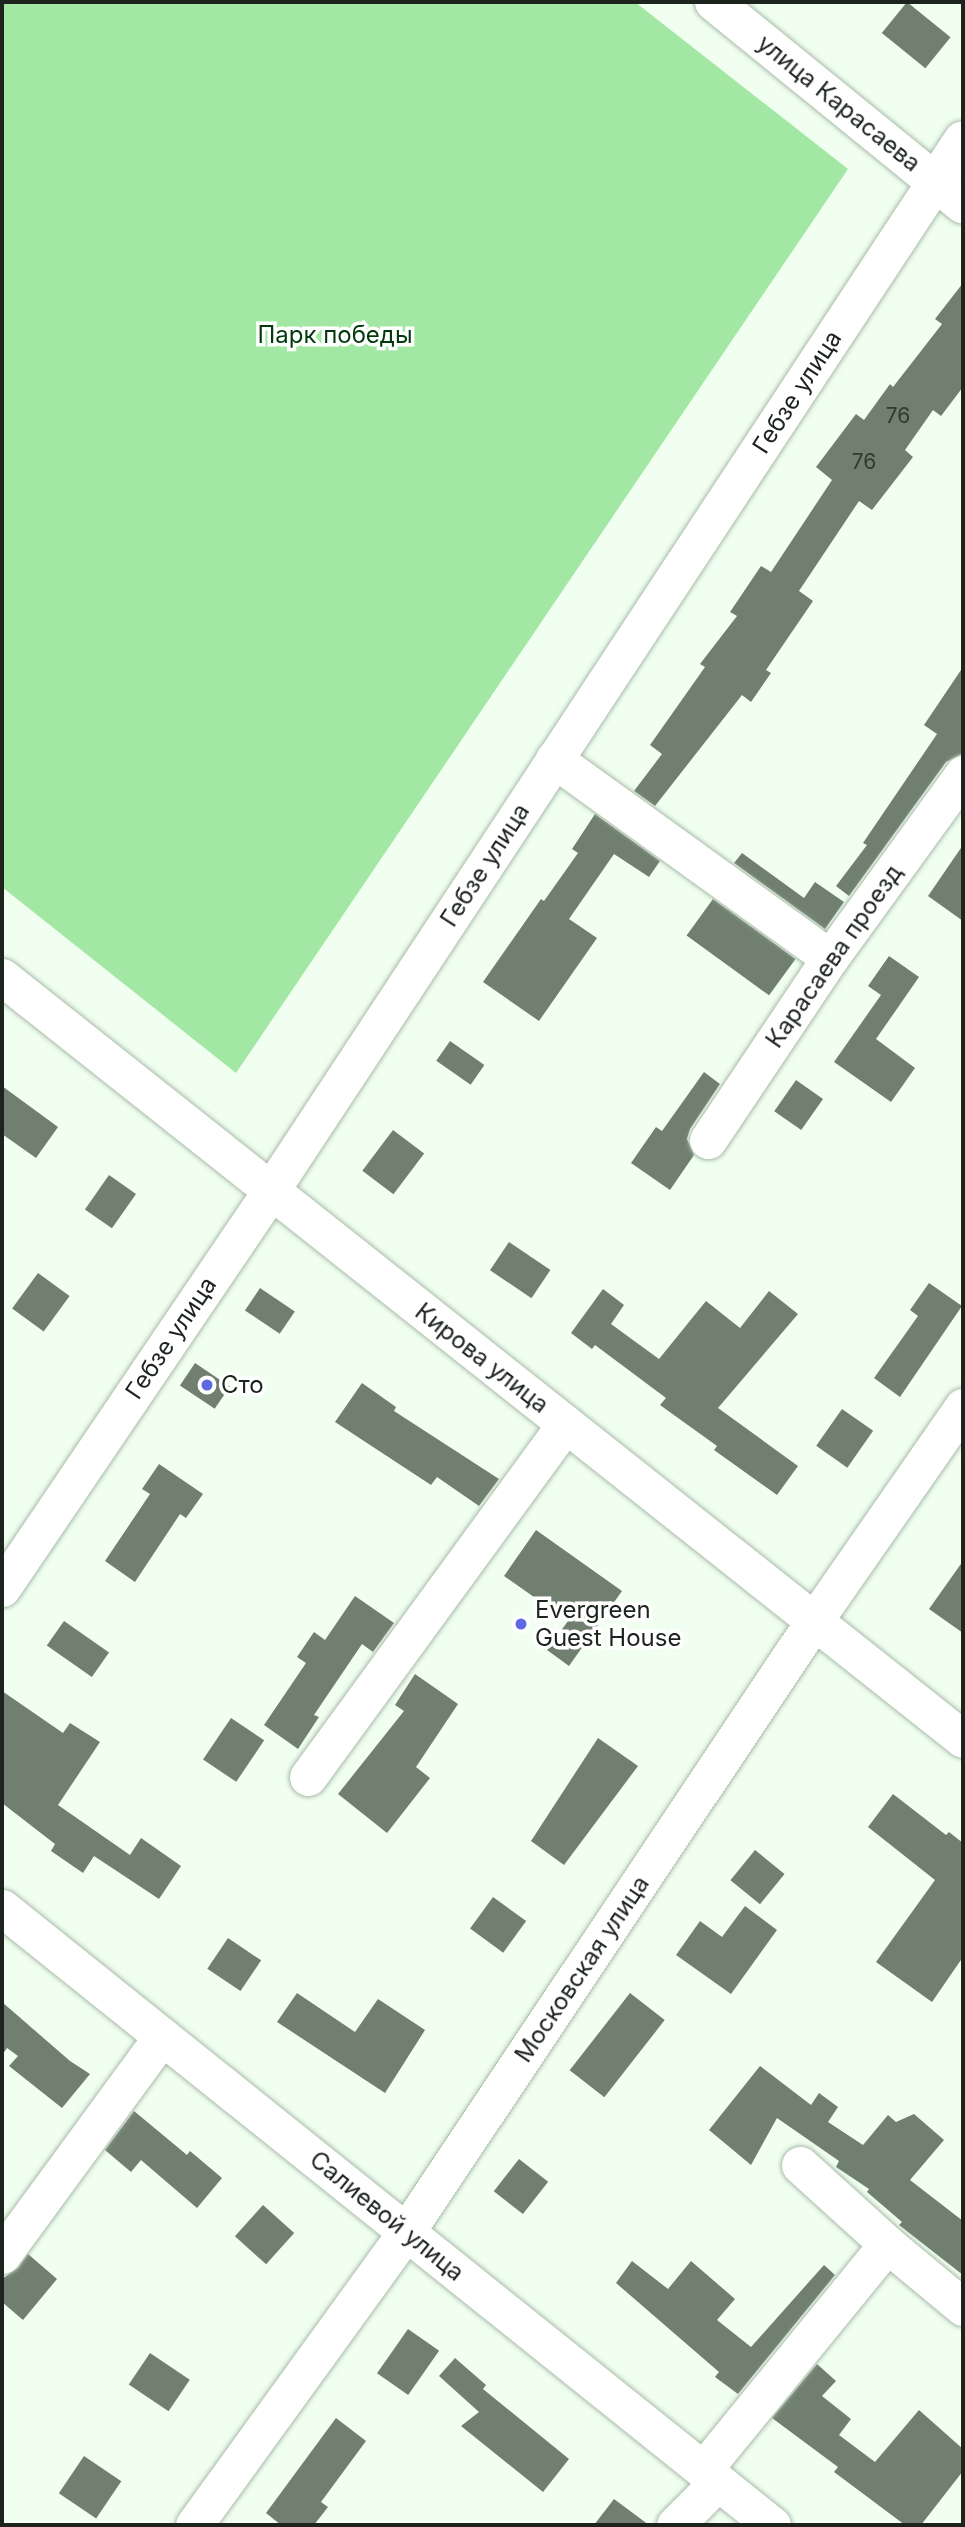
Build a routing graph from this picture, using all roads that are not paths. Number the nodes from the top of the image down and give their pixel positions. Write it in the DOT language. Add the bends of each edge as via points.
graph roads {
  1 [pos="714,2"];
  2 [pos="963,140"];
  3 [pos="949,193"];
  4 [pos="554,760"];
  5 [pos="963,774"];
  6 [pos="830,958"];
  7 [pos="2,977"];
  8 [pos="708,1140"];
  9 [pos="271,1190"];
  10 [pos="963,1407"];
  11 [pos="565,1424"];
  12 [pos="2,1588"];
  13 [pos="814,1621"];
  14 [pos="963,1739"];
  15 [pos="308,1777"];
  16 [pos="2,1908"];
  17 [pos="162,2036"];
  18 [pos="800,2165"];
  19 [pos="406,2232"];
  20 [pos="887,2244"];
  21 [pos="2,2255"];
  22 [pos="963,2307"];
  23 [pos="710,2476"];
  24 [pos="194,2525"];
  25 [pos="675,2525"];
  26 [pos="772,2525"];
  1 -- 3 [label="main road, улица Карасаева"];
  2 -- 3 [label="main road, Гебзе улица"];
  3 -- 4 [label="street, Гебзе улица"];
  4 -- 6 [label="street"];
  4 -- 9 [label="street, Гебзе улица"];
  5 -- 6 [label="street, Карасаева проезд"];
  6 -- 8 [label="street, Карасаева проезд"];
  7 -- 9 [label="street, Кирова улица"];
  9 -- 11 [label="street, Кирова улица"];
  9 -- 12 [label="street, Гебзе улица"];
  10 -- 13 [label="street, Московская улица"];
  11 -- 13 [label="street, Кирова улица"];
  11 -- 15 [label="street"];
  13 -- 14 [label="street, Кирова улица"];
  13 -- 19 [label="street, Московская улица"];
  16 -- 17 [label="street, Салиевой улица"];
  17 -- 19 [label="street, Салиевой улица"];
  17 -- 21 [label="street"];
  18 -- 20 [label="street"];
  19 -- 23 [label="street, Салиевой улица"];
  19 -- 24 [label="street, Московская улица"];
  20 -- 22 [label="street"];
  20 -- 23 [label="street"];
  23 -- 25 [label="street"];
  23 -- 26 [label="street, Салиевой улица"];
}
